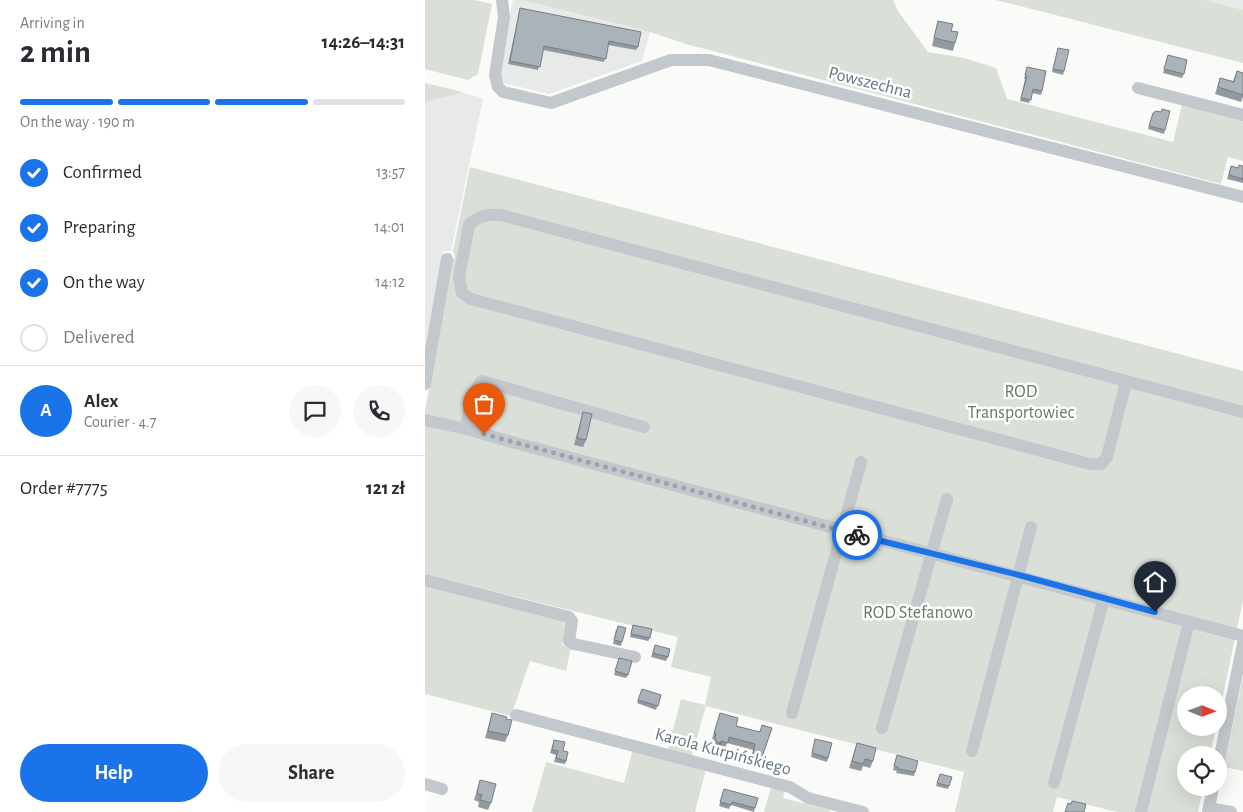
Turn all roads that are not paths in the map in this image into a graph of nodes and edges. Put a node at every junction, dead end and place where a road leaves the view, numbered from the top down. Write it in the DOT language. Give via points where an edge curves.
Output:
graph roads {
  1 [pos="502,0"];
  2 [pos="1139,88"];
  3 [pos="1243,115"];
  4 [pos="1243,197"];
  5 [pos="447,259"];
  6 [pos="1125,382"];
  7 [pos="425,384"];
  8 [pos="1243,412"];
  9 [pos="425,420"];
  10 [pos="644,427"];
  11 [pos="467,429"];
  12 [pos="861,462"];
  13 [pos="947,499"];
  14 [pos="1031,527"];
  15 [pos="842,531"];
  16 [pos="931,553"];
  17 [pos="1019,575"];
  18 [pos="425,580"];
  19 [pos="1104,598"];
  20 [pos="1189,622"];
  21 [pos="1243,636"];
  22 [pos="1243,643"];
  23 [pos="635,657"];
  24 [pos="1241,662"];
  25 [pos="792,713"];
  26 [pos="515,714"];
  27 [pos="882,728"];
  28 [pos="1222,746"];
  29 [pos="972,751"];
  30 [pos="1054,783"];
  31 [pos="425,784"];
  32 [pos="442,789"];
  33 [pos="1212,796"];
  34 [pos="1209,810"];
  35 [pos="863,812"];
  36 [pos="1141,812"];
  37 [pos="1231,812"];
  1 -- 4 [label="street, Powszechna" via="505,17 495,75 503,92 551,102 671,60 709,60"];
  2 -- 3 [label="street"];
  5 -- 7 [label="street"];
  6 -- 6 [label="street" via="501,215 475,218 469,225 459,284 462,293 471,299 1090,464 1101,464 1107,458"];
  6 -- 8 [label="street"];
  9 -- 11 [label="street"];
  10 -- 11 [label="street" via="482,381 467,415"];
  11 -- 15 [label="street"];
  12 -- 15 [label="street"];
  13 -- 16 [label="street"];
  14 -- 17 [label="street"];
  15 -- 16 [label="street"];
  15 -- 25 [label="street"];
  16 -- 17 [label="street"];
  16 -- 27 [label="street"];
  17 -- 19 [label="street"];
  17 -- 29 [label="street"];
  18 -- 23 [label="street" via="569,617 572,621 569,641"];
  19 -- 20 [label="street"];
  19 -- 30 [label="street"];
  20 -- 21 [label="street"];
  20 -- 36 [label="street"];
  22 -- 24 [label="street"];
  24 -- 28 [label="street"];
  26 -- 35 [label="street, Karola Kurpińskiego" via="790,787 808,798"];
  31 -- 32 [label="street"];
  33 -- 34 [label="street"];
  34 -- 37 [label="street"];
}
